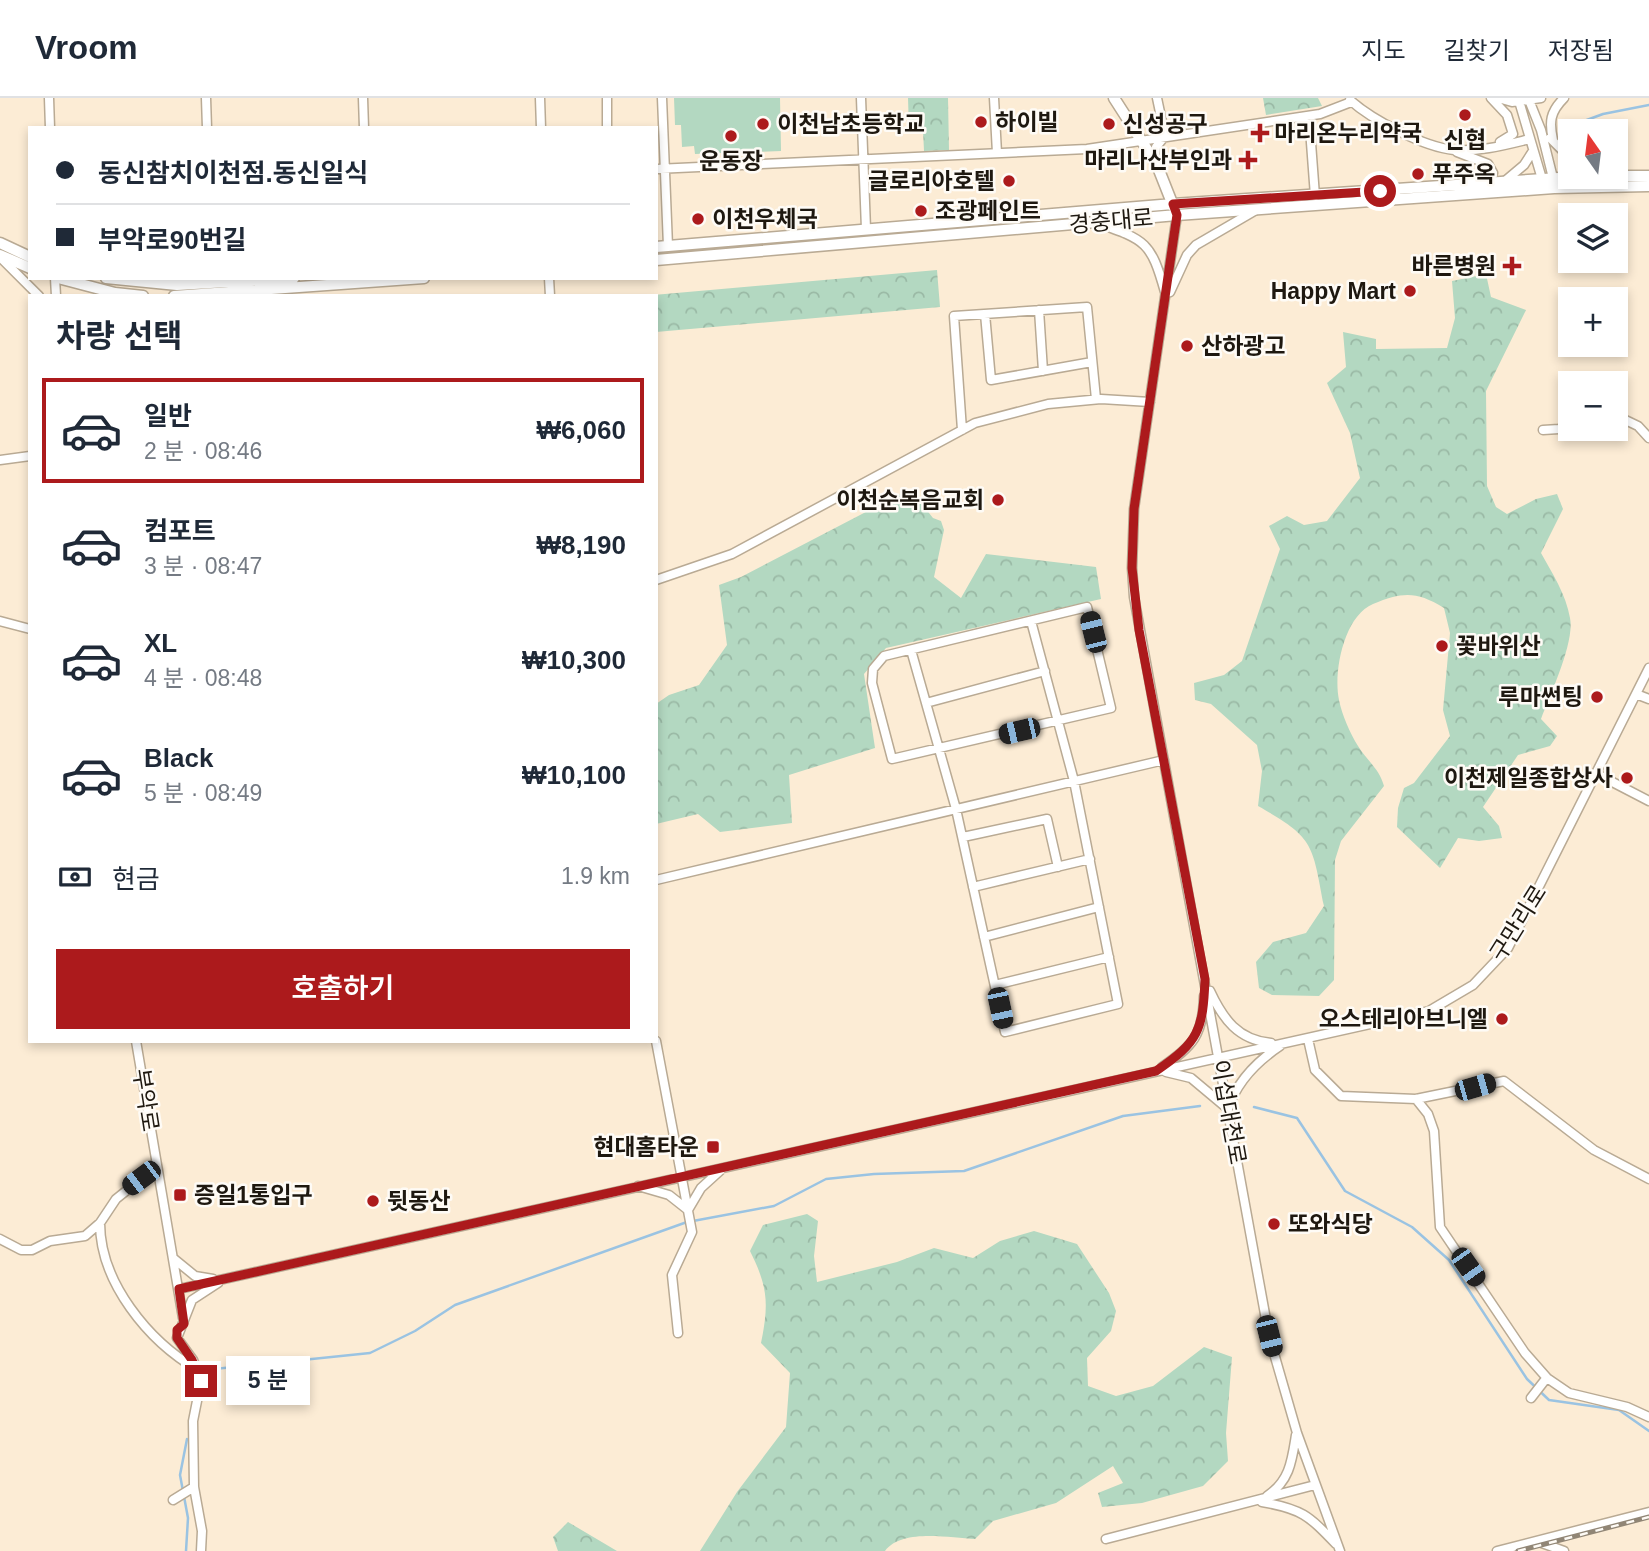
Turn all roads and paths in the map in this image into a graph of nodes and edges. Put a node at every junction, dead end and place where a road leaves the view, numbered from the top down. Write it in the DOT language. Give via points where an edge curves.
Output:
graph roads {
  1 [pos="49,98"];
  2 [pos="206,98"];
  3 [pos="363,98"];
  4 [pos="540,98"];
  5 [pos="607,98"];
  6 [pos="662,98"];
  7 [pos="861,98"];
  8 [pos="994,98"];
  9 [pos="1114,98"];
  10 [pos="1157,98"];
  11 [pos="1491,98"];
  12 [pos="1498,98"];
  13 [pos="1541,98"];
  14 [pos="1564,98"];
  15 [pos="1350,100"];
  16 [pos="1520,101"];
  17 [pos="1507,115"];
  18 [pos="1310,116"];
  19 [pos="50,126"];
  20 [pos="207,126"];
  21 [pos="364,126"];
  22 [pos="541,126"];
  23 [pos="607,126"];
  24 [pos="1542,132"];
  25 [pos="1165,136"];
  26 [pos="1530,139"];
  27 [pos="1140,140"];
  28 [pos="1553,140"];
  29 [pos="1558,145"];
  30 [pos="1489,148"];
  31 [pos="1451,150"];
  32 [pos="1533,151"];
  33 [pos="997,153"];
  34 [pos="864,160"];
  35 [pos="1154,162"];
  36 [pos="661,169"];
  37 [pos="1628,176"];
  38 [pos="1649,176"];
  39 [pos="1505,181"];
  40 [pos="1558,181"];
  41 [pos="1489,183"];
  42 [pos="1548,183"];
  43 [pos="1649,186"];
  44 [pos="1315,196"];
  45 [pos="1173,204"];
  46 [pos="658,210"];
  47 [pos="666,210"];
  48 [pos="1256,210"];
  49 [pos="1177,215"];
  50 [pos="1097,223"];
  51 [pos="866,229"];
  52 [pos="0,243"];
  53 [pos="668,246"];
  54 [pos="658,247"];
  55 [pos="0,256"];
  56 [pos="28,256"];
  57 [pos="658,260"];
  58 [pos="28,267"];
  59 [pos="64,280"];
  60 [pos="120,280"];
  61 [pos="239,280"];
  62 [pos="396,280"];
  63 [pos="212,281"];
  64 [pos="36,294"];
  65 [pos="124,294"];
  66 [pos="202,294"];
  67 [pos="1167,298"];
  68 [pos="1039,310"];
  69 [pos="985,314"];
  70 [pos="1092,362"];
  71 [pos="1043,370"];
  72 [pos="1096,400"];
  73 [pos="1150,402"];
  74 [pos="1628,421"];
  75 [pos="1558,429"];
  76 [pos="962,430"];
  77 [pos="1544,430"];
  78 [pos="1649,438"];
  79 [pos="28,456"];
  80 [pos="0,460"];
  81 [pos="658,579"];
  82 [pos="0,621"];
  83 [pos="1031,621"];
  84 [pos="28,628"];
  85 [pos="911,650"];
  86 [pos="1649,668"];
  87 [pos="1045,671"];
  88 [pos="1636,694"];
  89 [pos="1649,699"];
  90 [pos="926,703"];
  91 [pos="1058,722"];
  92 [pos="939,749"];
  93 [pos="1164,760"];
  94 [pos="1597,774"];
  95 [pos="1074,781"];
  96 [pos="1649,801"];
  97 [pos="957,809"];
  98 [pos="963,837"];
  99 [pos="1090,859"];
  100 [pos="1058,867"];
  101 [pos="658,880"];
  102 [pos="974,887"];
  103 [pos="1099,907"];
  104 [pos="984,937"];
  105 [pos="1109,957"];
  106 [pos="1205,979"];
  107 [pos="995,985"];
  108 [pos="1308,1039"];
  109 [pos="136,1043"];
  110 [pos="656,1043"];
  111 [pos="1283,1044"];
  112 [pos="1219,1056"];
  113 [pos="1156,1071"];
  114 [pos="1416,1099"];
  115 [pos="1228,1109"];
  116 [pos="727,1164"];
  117 [pos="156,1167"];
  118 [pos="681,1175"];
  119 [pos="1649,1179"];
  120 [pos="634,1185"];
  121 [pos="688,1210"];
  122 [pos="100,1223"];
  123 [pos="0,1239"];
  124 [pos="173,1258"];
  125 [pos="226,1278"];
  126 [pos="179,1289"];
  127 [pos="184,1324"];
  128 [pos="678,1333"];
  129 [pos="198,1370"];
  130 [pos="1545,1380"];
  131 [pos="1531,1398"];
  132 [pos="1649,1417"];
  133 [pos="1297,1433"];
  134 [pos="1315,1485"];
  135 [pos="194,1487"];
  136 [pos="173,1500"];
  137 [pos="1259,1502"];
  138 [pos="1649,1512"];
  139 [pos="1106,1539"];
  140 [pos="1539,1542"];
  141 [pos="1339,1549"];
  142 [pos="201,1551"];
  143 [pos="1497,1551"];
  144 [pos="1564,1551"];
  1 -- 19 [label="street"];
  2 -- 20 [label="street"];
  3 -- 21 [label="street"];
  4 -- 22 [label="street"];
  5 -- 23 [label="street"];
  6 -- 36 [label="street"];
  7 -- 34 [label="street"];
  8 -- 33 [label="street"];
  9 -- 27 [label="main road, 이섭대천로"];
  10 -- 25 [label="street"];
  11 -- 17 [label="street"];
  12 -- 16 [label="street"];
  13 -- 16 [label="street"];
  14 -- 28 [label="street" via="1553,110 1549,125"];
  15 -- 18 [label="street"];
  15 -- 31 [label="street" via="1382,122"];
  16 -- 17 [label="street" via="1507,105"];
  16 -- 24 [label="street"];
  16 -- 26 [label="street"];
  17 -- 30 [label="street" via="1513,134"];
  18 -- 25 [label="street"];
  18 -- 44 [label="street"];
  24 -- 28 [label="street"];
  24 -- 42 [label="street"];
  25 -- 27 [label="street"];
  25 -- 35 [label="street" via="1156,147"];
  26 -- 30 [label="street"];
  26 -- 32 [label="street"];
  27 -- 33 [label="street" via="1087,149"];
  27 -- 35 [label="main road, 이섭대천로"];
  28 -- 29 [label="street"];
  30 -- 31 [label="street"];
  31 -- 41 [label="street" via="1488,164 1493,173"];
  32 -- 39 [label="street"];
  32 -- 42 [label="street"];
  33 -- 34 [label="street"];
  34 -- 36 [label="street"];
  34 -- 51 [label="street"];
  35 -- 45 [label="main road, 이섭대천로"];
  36 -- 47 [label="street"];
  37 -- 38 [label="main road"];
  39 -- 41 [label="main road, 경충대로"];
  39 -- 42 [label="main road, 경충대로"];
  40 -- 42 [label="main road, 경충대로"];
  41 -- 44 [label="main road, 경충대로"];
  42 -- 43 [label="main road, 경충대로"];
  42 -- 48 [label="main road, 경충대로"];
  44 -- 45 [label="main road, 경충대로"];
  45 -- 49 [label="main road, 이섭대천로"];
  45 -- 51 [label="main road, 경충대로"];
  46 -- 47 [label="street"];
  47 -- 53 [label="street"];
  48 -- 49 [label="main road, 경충대로"];
  48 -- 67 [label="street" via="1196,245"];
  49 -- 50 [label="main road, 경충대로"];
  49 -- 67 [label="street, 이섭대천로"];
  50 -- 57 [label="main road, 경충대로"];
  50 -- 67 [label="street" via="1150,249"];
  51 -- 53 [label="main road, 경충대로"];
  52 -- 56 [label="main road"];
  53 -- 54 [label="main road, 경충대로"];
  55 -- 58 [label="main road"];
  55 -- 64 [label="street"];
  59 -- 65 [label="main road"];
  60 -- 63 [label="main road" via="147,284"];
  61 -- 63 [label="main road"];
  62 -- 66 [label="main road"];
  67 -- 73 [label="street, 이섭대천로"];
  68 -- 69 [label="street"];
  68 -- 70 [label="street" via="1087,307"];
  68 -- 71 [label="street"];
  69 -- 71 [label="street" via="991,380"];
  69 -- 76 [label="street" via="954,317"];
  70 -- 71 [label="street"];
  70 -- 72 [label="street"];
  72 -- 73 [label="street"];
  72 -- 76 [label="street" via="1048,404"];
  73 -- 93 [label="street, 이섭대천로" via="1134,509 1132,568"];
  74 -- 78 [label="street"];
  75 -- 77 [label="street"];
  76 -- 81 [label="street" via="732,554"];
  79 -- 80 [label="street"];
  82 -- 84 [label="street"];
  83 -- 85 [label="street"];
  83 -- 87 [label="street"];
  83 -- 91 [label="street" via="1087,607 1111,708"];
  85 -- 90 [label="street"];
  85 -- 92 [label="street" via="884,656 873,669 872,684 892,759"];
  86 -- 88 [label="street, 구만리로"];
  87 -- 90 [label="street"];
  87 -- 91 [label="street"];
  88 -- 89 [label="street"];
  88 -- 94 [label="street, 구만리로"];
  90 -- 92 [label="street"];
  91 -- 92 [label="street"];
  91 -- 95 [label="street"];
  92 -- 97 [label="street"];
  93 -- 95 [label="street"];
  93 -- 106 [label="street, 이섭대천로"];
  94 -- 96 [label="street"];
  94 -- 108 [label="street, 구만리로" via="1521,929 1501,958 1473,985 1429,1011"];
  95 -- 97 [label="street"];
  95 -- 99 [label="street"];
  97 -- 98 [label="street"];
  97 -- 101 [label="street"];
  98 -- 100 [label="street" via="1047,819"];
  98 -- 102 [label="street"];
  99 -- 100 [label="street"];
  99 -- 103 [label="street"];
  100 -- 102 [label="street"];
  102 -- 104 [label="street"];
  103 -- 104 [label="street"];
  103 -- 105 [label="street"];
  104 -- 107 [label="street"];
  105 -- 107 [label="street"];
  105 -- 107 [label="street" via="1118,1004 1005,1032"];
  106 -- 111 [label="street" via="1221,1015 1233,1028 1260,1042"];
  106 -- 112 [label="street, 이섭대천로"];
  106 -- 113 [label="street" via="1199,1033"];
  108 -- 111 [label="street, 구만리로"];
  108 -- 114 [label="street" via="1315,1070 1341,1096"];
  109 -- 117 [label="street, 부악로"];
  110 -- 118 [label="street"];
  111 -- 112 [label="street, 구만리로"];
  111 -- 115 [label="street" via="1250,1070"];
  112 -- 113 [label="street, 구만리로"];
  112 -- 115 [label="street, 이섭대천로"];
  113 -- 115 [label="street" via="1191,1078"];
  113 -- 116 [label="street, 구만리로"];
  114 -- 119 [label="street" via="1504,1082 1594,1150"];
  114 -- 132 [label="street" via="1434,1131 1440,1227 1525,1353 1547,1378 1569,1393"];
  115 -- 133 [label="street, 이섭대천로" via="1264,1314"];
  116 -- 118 [label="street, 구만리로"];
  116 -- 121 [label="street" via="701,1188"];
  117 -- 122 [label="street" via="116,1199"];
  117 -- 124 [label="street, 부악로"];
  118 -- 120 [label="street, 구만리로"];
  118 -- 121 [label="street"];
  120 -- 121 [label="street" via="656,1189"];
  120 -- 125 [label="street, 구만리로"];
  121 -- 128 [label="street" via="692,1231 672,1275"];
  122 -- 123 [label="street" via="85,1236 50,1241 32,1250"];
  122 -- 129 [label="street" via="104,1257 119,1291 164,1345"];
  124 -- 125 [label="street" via="195,1276"];
  124 -- 126 [label="street, 부악로"];
  125 -- 126 [label="street, 구만리로"];
  125 -- 127 [label="street" via="192,1300"];
  126 -- 127 [label="street, 부악로"];
  127 -- 129 [label="street, 부악로" via="177,1330 177,1338"];
  129 -- 135 [label="street" via="200,1392 192,1421"];
  130 -- 131 [label="street"];
  133 -- 134 [label="street, 이섭대천로"];
  133 -- 137 [label="street" via="1288,1474"];
  134 -- 137 [label="street"];
  134 -- 141 [label="street, 이섭대천로"];
  135 -- 136 [label="street"];
  135 -- 142 [label="street"];
  137 -- 139 [label="street"];
  137 -- 141 [label="street" via="1296,1509"];
  138 -- 143 [label="street"];
  140 -- 144 [label="street"];
}
